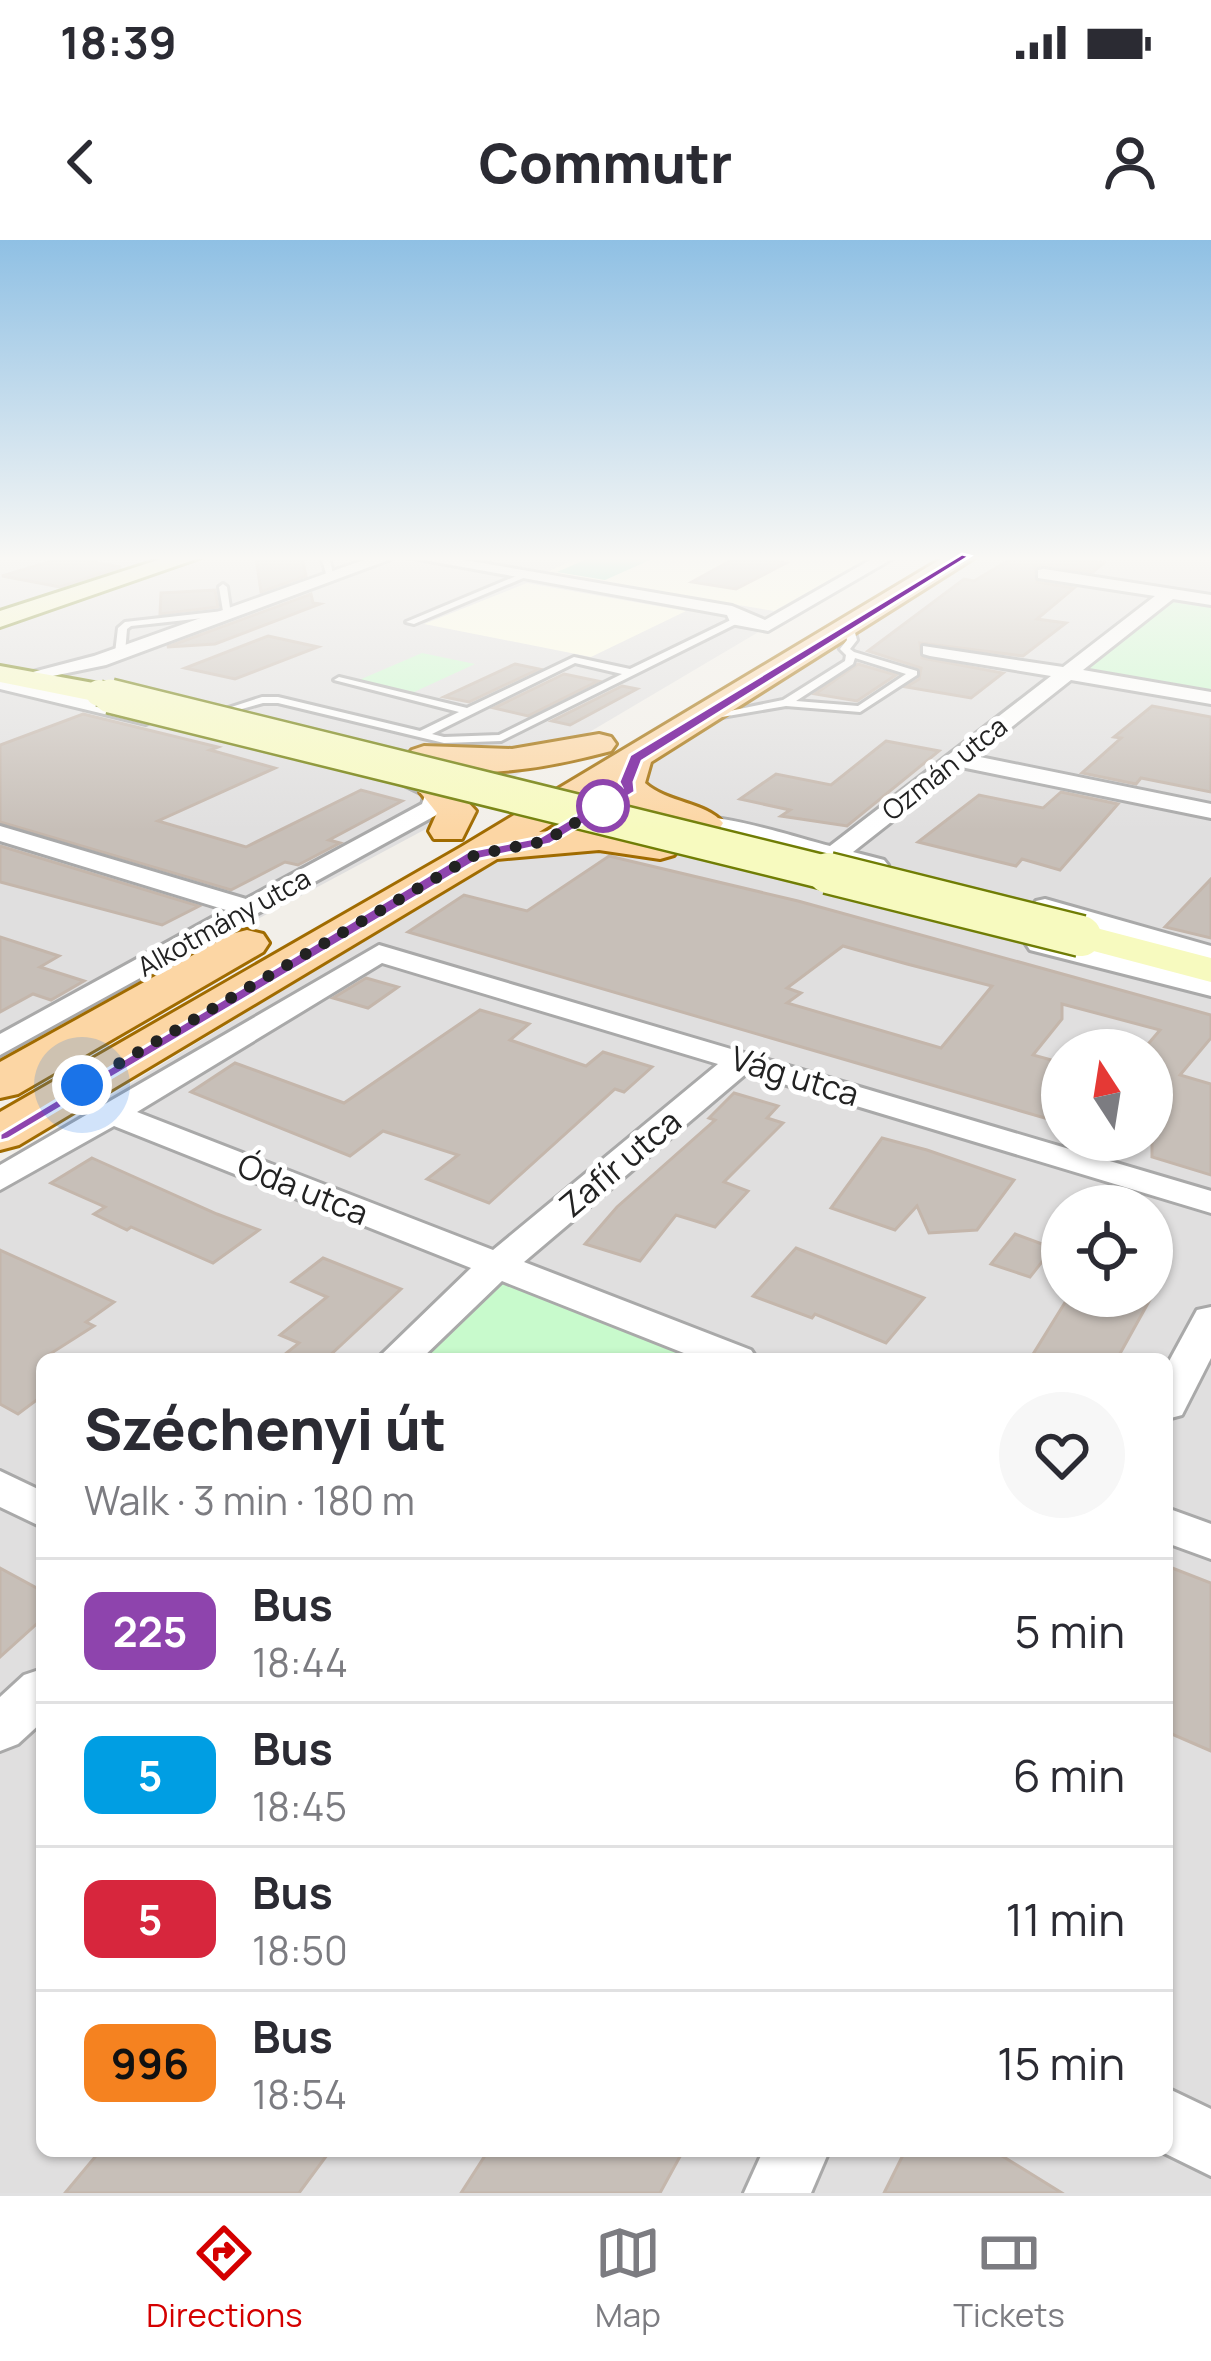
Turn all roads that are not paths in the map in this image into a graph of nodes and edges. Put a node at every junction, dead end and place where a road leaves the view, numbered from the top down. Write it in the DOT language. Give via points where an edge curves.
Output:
graph roads {
  1 [pos="136,647"];
  2 [pos="684,647"];
  3 [pos="790,647"];
  4 [pos="838,647"];
  5 [pos="850,647"];
  6 [pos="862,647"];
  7 [pos="1100,647"];
  8 [pos="930,650"];
  9 [pos="633,673"];
  10 [pos="1067,673"];
  11 [pos="0,677"];
  12 [pos="100,679"];
  13 [pos="339,680"];
  14 [pos="1211,698"];
  15 [pos="786,703"];
  16 [pos="470,712"];
  17 [pos="696,719"];
  18 [pos="957,759"];
  19 [pos="621,764"];
  20 [pos="386,776"];
  21 [pos="441,794"];
  22 [pos="1211,811"];
  23 [pos="704,823"];
  24 [pos="0,833"];
  25 [pos="545,841"];
  26 [pos="660,847"];
  27 [pos="834,854"];
  28 [pos="250,909"];
  29 [pos="1211,955"];
  30 [pos="1211,970"];
  31 [pos="1211,987"];
  32 [pos="0,1046"];
  33 [pos="743,1060"];
  34 [pos="0,1083"];
  35 [pos="110,1113"];
  36 [pos="0,1134"];
  37 [pos="0,1180"];
  38 [pos="1211,1202"];
  39 [pos="496,1266"];
  40 [pos="1211,1319"];
  41 [pos="403,1353"];
  42 [pos="721,1353"];
  43 [pos="1173,1394"];
  44 [pos="0,1487"];
  45 [pos="36,1508"];
  46 [pos="1173,1527"];
  47 [pos="1211,1542"];
  48 [pos="36,1696"];
  49 [pos="0,1729"];
  50 [pos="1173,2123"];
  51 [pos="1211,2144"];
  52 [pos="794,2157"];
  53 [pos="777,2193"];
  1 -- 12 [label="street" via="120,653"];
  2 -- 9 [label="lane"];
  3 -- 19 [label="main road"];
  4 -- 17 [label="main road"];
  5 -- 15 [label="lane" via="850,662"];
  6 -- 15 [label="lane" via="914,673 860,709"];
  7 -- 10 [label="street, Ozmán utca"];
  8 -- 10 [label="street"];
  9 -- 16 [label="lane" via="574,660"];
  9 -- 21 [label="lane" via="501,738 444,740"];
  10 -- 14 [label="street"];
  10 -- 18 [label="street, Ozmán utca"];
  11 -- 12 [label="street"];
  11 -- 12 [label="street"];
  11 -- 20 [label="street"];
  12 -- 21 [label="street" via="224,711"];
  12 -- 30 [label="street, bridge"];
  13 -- 16 [label="lane"];
  15 -- 17 [label="lane"];
  16 -- 21 [label="lane"];
  17 -- 19 [label="main road"];
  18 -- 22 [label="street"];
  18 -- 27 [label="street, Ozmán utca"];
  19 -- 21 [label="main road"];
  19 -- 21 [label="main road" via="495,764"];
  19 -- 23 [label="main road" via="652,806"];
  19 -- 25 [label="lane"];
  20 -- 21 [label="street"];
  20 -- 21 [label="street"];
  21 -- 25 [label="main road"];
  21 -- 28 [label="street, Alkotmány utca" via="432,808"];
  21 -- 34 [label="main road"];
  21 -- 36 [label="main road"];
  23 -- 26 [label="street" via="656,827 651,836"];
  23 -- 27 [label="street"];
  24 -- 28 [label="street"];
  25 -- 26 [label="main road"];
  26 -- 31 [label="street"];
  27 -- 29 [label="street"];
  28 -- 32 [label="street, Alkotmány utca"];
  33 -- 35 [label="street, Vág utca" via="379,952"];
  33 -- 38 [label="street, Vág utca"];
  33 -- 39 [label="street, Zafír utca"];
  35 -- 37 [label="street"];
  35 -- 39 [label="street, Óda utca"];
  39 -- 41 [label="street, Zafír utca"];
  39 -- 42 [label="street, Óda utca"];
  40 -- 43 [label="street"];
  44 -- 45 [label="street"];
  46 -- 47 [label="street"];
  48 -- 49 [label="street"];
  50 -- 51 [label="street"];
  52 -- 53 [label="street"];
}
